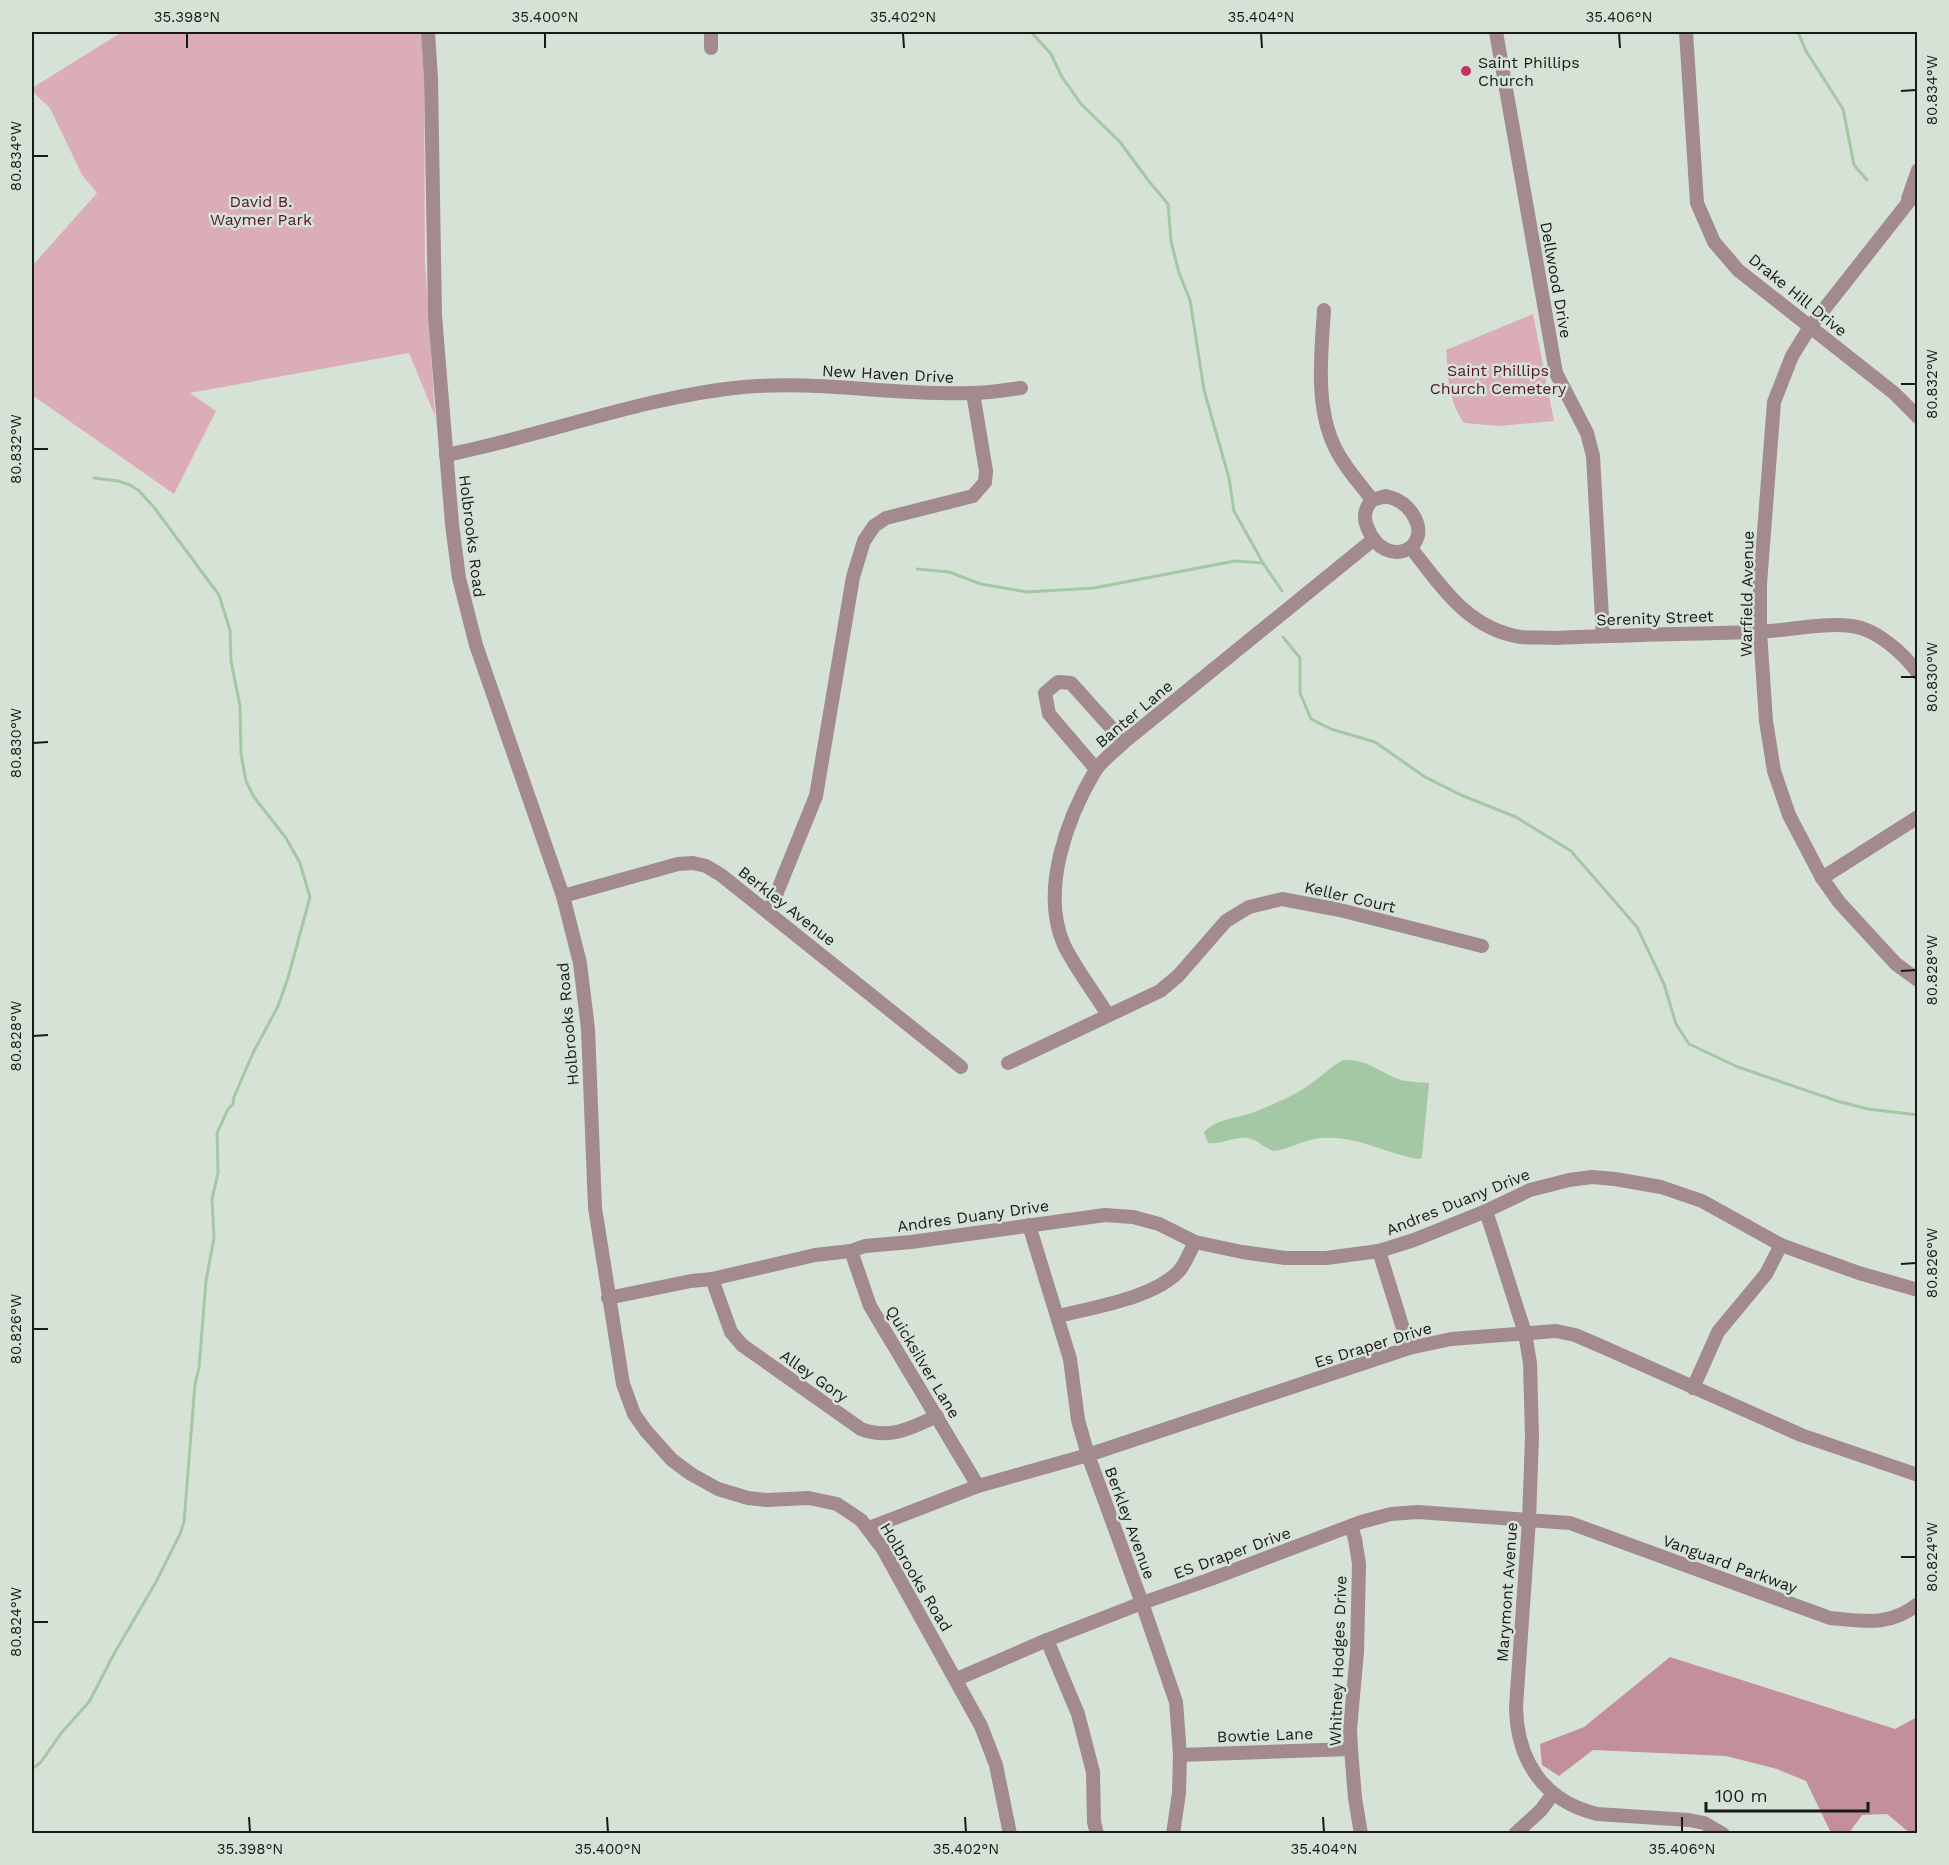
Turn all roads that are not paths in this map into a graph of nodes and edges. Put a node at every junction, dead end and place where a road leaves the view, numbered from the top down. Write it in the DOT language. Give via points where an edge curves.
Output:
graph roads {
  1 [pos="428,32"];
  2 [pos="711,32"];
  3 [pos="1496,32"];
  4 [pos="1686,32"];
  5 [pos="711,48"];
  6 [pos="1917,170"];
  7 [pos="1917,190"];
  8 [pos="1908,201"];
  9 [pos="1324,310"];
  10 [pos="1810,327"];
  11 [pos="1021,388"];
  12 [pos="973,393"];
  13 [pos="1917,417"];
  14 [pos="446,454"];
  15 [pos="1372,500"];
  16 [pos="1374,539"];
  17 [pos="1411,548"];
  18 [pos="1760,632"];
  19 [pos="1603,636"];
  20 [pos="1917,673"];
  21 [pos="1124,742"];
  22 [pos="1096,769"];
  23 [pos="1917,817"];
  24 [pos="1822,878"];
  25 [pos="563,896"];
  26 [pos="769,912"];
  27 [pos="1482,946"];
  28 [pos="1917,980"];
  29 [pos="1108,1015"];
  30 [pos="1008,1063"];
  31 [pos="961,1066"];
  32 [pos="1486,1211"];
  33 [pos="1029,1225"];
  34 [pos="1195,1242"];
  35 [pos="1781,1245"];
  36 [pos="851,1251"];
  37 [pos="1378,1251"];
  38 [pos="712,1279"];
  39 [pos="1917,1290"];
  40 [pos="608,1298"];
  41 [pos="1059,1316"];
  42 [pos="1525,1333"];
  43 [pos="1409,1348"];
  44 [pos="1693,1388"];
  45 [pos="937,1416"];
  46 [pos="1088,1455"];
  47 [pos="1917,1475"];
  48 [pos="978,1486"];
  49 [pos="1529,1520"];
  50 [pos="1351,1526"];
  51 [pos="869,1528"];
  52 [pos="1142,1603"];
  53 [pos="1917,1604"];
  54 [pos="1047,1640"];
  55 [pos="957,1679"];
  56 [pos="1351,1749"];
  57 [pos="1180,1755"];
  58 [pos="1554,1794"];
  59 [pos="1010,1833"];
  60 [pos="1097,1833"];
  61 [pos="1173,1833"];
  62 [pos="1361,1833"];
  63 [pos="1515,1833"];
  64 [pos="1723,1833"];
  1 -- 14 [label="street, Holbrooks Road" via="435,315"];
  2 -- 5 [label="street"];
  3 -- 19 [label="street, Dellwood Drive" via="1556,373 1587,433 1593,456"];
  4 -- 10 [label="street, Drake Hill Drive" via="1697,203 1714,242 1738,270"];
  6 -- 8 [label="street, Warfield Avenue"];
  7 -- 8 [label="street, Warfield Avenue"];
  8 -- 10 [label="street, Warfield Avenue"];
  9 -- 15 [label="street" via="1319,372 1330,433 1338,454"];
  10 -- 13 [label="street, Drake Hill Drive" via="1894,393"];
  10 -- 18 [label="street, Warfield Avenue" via="1792,356 1774,402"];
  11 -- 12 [label="street"];
  12 -- 14 [label="street, New Haven Drive" via="789,386 722,389"];
  12 -- 26 [label="street, New Haven Drive" via="986,471 980,489 968,498 886,518 874,526 864,541 853,577 816,796"];
  14 -- 25 [label="street, Holbrooks Road" via="465,606"];
  15 -- 16 [label="street" via="1365,516"];
  15 -- 17 [label="street" via="1386,496 1408,507 1418,526"];
  16 -- 17 [label="street" via="1391,553"];
  16 -- 21 [label="street, Banter Lane"];
  17 -- 19 [label="street, Serenity Street" via="1456,604 1492,629 1521,637"];
  18 -- 19 [label="street, Serenity Street"];
  18 -- 20 [label="street, Serenity Street" via="1854,626 1888,642"];
  18 -- 24 [label="street, Warfield Avenue" via="1774,771 1789,815"];
  21 -- 22 [label="street, Banter Lane"];
  21 -- 22 [label="street" via="1071,683 1058,682 1045,693 1049,714"];
  22 -- 29 [label="street, Banter Lane" via="1063,845 1055,880 1056,912 1064,945"];
  23 -- 24 [label="street"];
  24 -- 28 [label="street, Warfield Avenue" via="1896,964"];
  25 -- 26 [label="street, Berkley Avenue" via="654,869 693,863 715,871"];
  25 -- 40 [label="street, Holbrooks Road" via="586,1004 592,1180"];
  26 -- 31 [label="street, Berkley Avenue"];
  27 -- 29 [label="street, Keller Court" via="1282,899 1249,907 1226,921 1160,991"];
  29 -- 30 [label="street, Keller Court"];
  32 -- 35 [label="street, Andres Duany Drive" via="1530,1190 1592,1177 1615,1179 1661,1187 1702,1201"];
  32 -- 37 [label="street, Andres Duany Drive"];
  32 -- 42 [label="street, Marymont Avenue"];
  33 -- 34 [label="street, Andres Duany Drive" via="1105,1215 1133,1217 1159,1224"];
  33 -- 36 [label="street, Andres Duany Drive"];
  33 -- 41 [label="street, Berkley Avenue"];
  34 -- 37 [label="street, Andres Duany Drive" via="1285,1257 1326,1258"];
  34 -- 41 [label="street" via="1179,1270 1156,1288"];
  35 -- 39 [label="street, Andres Duany Drive"];
  35 -- 44 [label="street" via="1767,1274 1718,1332"];
  36 -- 38 [label="street, Andres Duany Drive" via="815,1255"];
  36 -- 45 [label="street, Quicksilver Lane" via="870,1306"];
  37 -- 43 [label="street"];
  38 -- 40 [label="street, Andres Duany Drive"];
  38 -- 45 [label="street, Alley Gory" via="731,1332 742,1344 861,1430 891,1434"];
  40 -- 51 [label="street, Holbrooks Road" via="619,1368 629,1402 646,1431 672,1460 705,1483 754,1499 826,1500 850,1511"];
  41 -- 46 [label="street, Berkley Avenue"];
  42 -- 43 [label="street, Es Draper Drive" via="1451,1339"];
  42 -- 44 [label="street, Es Draper Drive" via="1556,1331 1575,1335"];
  42 -- 49 [label="street, Marymont Avenue" via="1532,1437"];
  43 -- 46 [label="street, Es Draper Drive"];
  44 -- 47 [label="street, Es Draper Drive" via="1803,1436"];
  45 -- 48 [label="street, Quicksilver Lane"];
  46 -- 48 [label="street, Es Draper Drive"];
  46 -- 52 [label="street, Berkley Avenue"];
  48 -- 51 [label="street, Es Draper Drive"];
  49 -- 50 [label="street, ES Draper Drive" via="1418,1512"];
  49 -- 53 [label="street, Vanguard Parkway" via="1570,1523 1830,1618 1876,1622 1906,1614"];
  49 -- 58 [label="street, Marymont Avenue" via="1516,1724 1524,1754 1537,1777"];
  50 -- 52 [label="street, ES Draper Drive"];
  50 -- 56 [label="street, Whitney Hodges Drive" via="1359,1564"];
  51 -- 55 [label="street, Holbrooks Road"];
  52 -- 54 [label="street, ES Draper Drive"];
  52 -- 57 [label="street, Berkley Avenue" via="1176,1702"];
  54 -- 55 [label="street, ES Draper Drive"];
  54 -- 60 [label="street" via="1078,1714 1093,1772"];
  55 -- 59 [label="street, Holbrooks Road" via="996,1765"];
  56 -- 57 [label="street, Bowtie Lane"];
  56 -- 62 [label="street, Whitney Hodges Drive"];
  57 -- 61 [label="street, Berkley Avenue"];
  58 -- 63 [label="street"];
  58 -- 64 [label="street, Marymont Avenue" via="1597,1814 1689,1820"];
}
